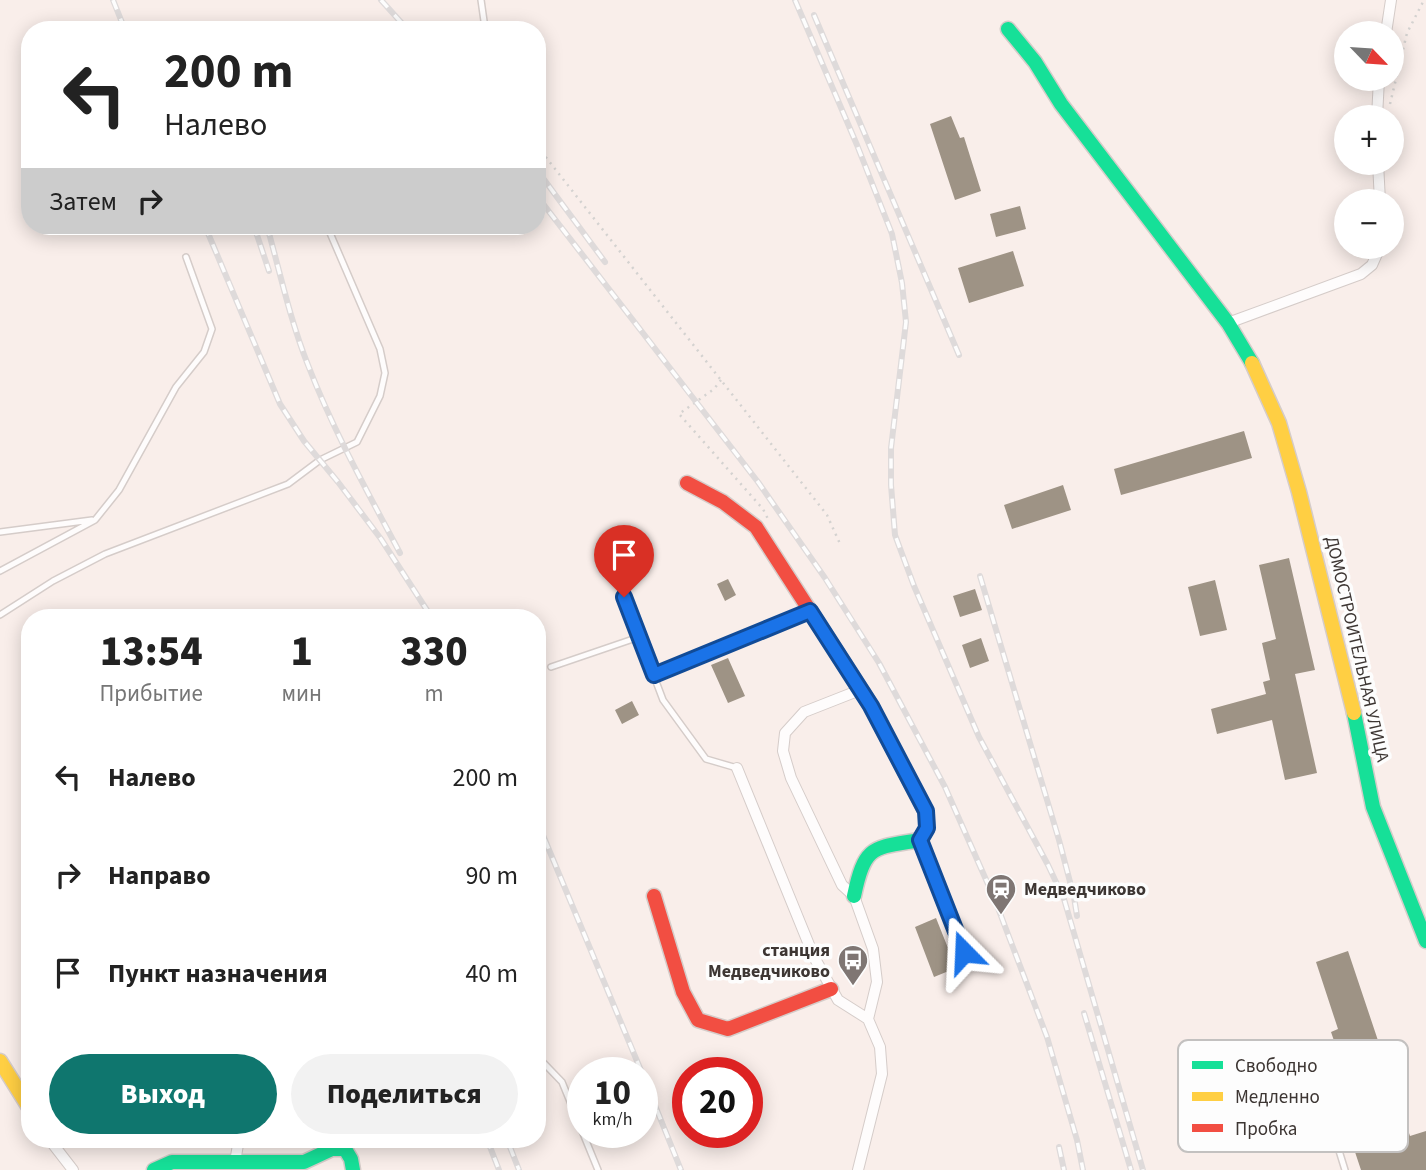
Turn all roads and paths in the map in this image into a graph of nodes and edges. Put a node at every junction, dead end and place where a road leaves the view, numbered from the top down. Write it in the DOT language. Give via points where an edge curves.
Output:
graph roads {
  1 [pos="481,0"];
  2 [pos="1391,0"];
  3 [pos="1424,0"];
  4 [pos="483,21"];
  5 [pos="1388,21"];
  6 [pos="1008,29"];
  7 [pos="1389,105"];
  8 [pos="546,157"];
  9 [pos="331,235"];
  10 [pos="186,257"];
  11 [pos="1375,259"];
  12 [pos="1228,323"];
  13 [pos="721,380"];
  14 [pos="687,483"];
  15 [pos="95,520"];
  16 [pos="769,522"];
  17 [pos="0,532"];
  18 [pos="841,546"];
  19 [pos="0,571"];
  20 [pos="624,597"];
  21 [pos="810,611"];
  22 [pos="0,615"];
  23 [pos="639,636"];
  24 [pos="551,667"];
  25 [pos="654,675"];
  26 [pos="860,690"];
  27 [pos="737,768"];
  28 [pos="920,840"];
  29 [pos="653,896"];
  30 [pos="854,896"];
  31 [pos="1426,941"];
  32 [pos="964,952"];
  33 [pos="831,989"];
  34 [pos="868,1019"];
  35 [pos="0,1061"];
  36 [pos="546,1065"];
  37 [pos="21,1095"];
  38 [pos="56,1148"];
  39 [pos="237,1148"];
  40 [pos="329,1148"];
  41 [pos="343,1148"];
  42 [pos="1339,1152"];
  43 [pos="235,1162"];
  44 [pos="73,1170"];
  45 [pos="153,1170"];
  46 [pos="353,1170"];
  47 [pos="598,1170"];
  48 [pos="858,1170"];
  49 [pos="1345,1170"];
  1 -- 4 [label="lane"];
  2 -- 5 [label="street"];
  3 -- 7 [label="path" via="1407,33"];
  6 -- 12 [label="street, ДОМОСТРОИТЕЛЬНАЯ УЛИЦА"];
  8 -- 13 [label="path"];
  9 -- 22 [label="lane" via="380,349 385,373 380,396 357,442 320,460 288,484 105,554"];
  10 -- 15 [label="lane" via="212,329 204,352 176,387 119,490"];
  11 -- 12 [label="street" via="1361,274"];
  12 -- 31 [label="street, ДОМОСТРОИТЕЛЬНАЯ УЛИЦА" via="1279,423 1351,699 1373,807"];
  13 -- 16 [label="path" via="679,414 763,509"];
  13 -- 18 [label="path" via="827,515"];
  14 -- 21 [label="street" via="738,509 756,527"];
  15 -- 17 [label="lane"];
  15 -- 19 [label="lane"];
  20 -- 23 [label="lane"];
  21 -- 25 [label="street"];
  21 -- 26 [label="street"];
  23 -- 24 [label="lane"];
  23 -- 25 [label="lane"];
  25 -- 27 [label="lane" via="663,700 706,759"];
  26 -- 28 [label="street" via="926,811 927,828"];
  26 -- 30 [label="street" via="804,712 785,733 783,751 791,778 842,885"];
  27 -- 33 [label="street"];
  28 -- 30 [label="street" via="881,847 869,856 860,870"];
  28 -- 32 [label="lane"];
  29 -- 33 [label="street" via="683,992 698,1020 728,1029"];
  30 -- 34 [label="street" via="873,949 877,982"];
  33 -- 34 [label="street" via="838,1000"];
  34 -- 48 [label="street" via="880,1047 882,1074"];
  35 -- 37 [label="street"];
  36 -- 47 [label="lane" via="562,1082"];
  38 -- 44 [label="street"];
  39 -- 43 [label="street"];
  40 -- 43 [label="street" via="304,1162"];
  41 -- 46 [label="street"];
  42 -- 49 [label="lane"];
  43 -- 45 [label="street" via="172,1162"];
}
